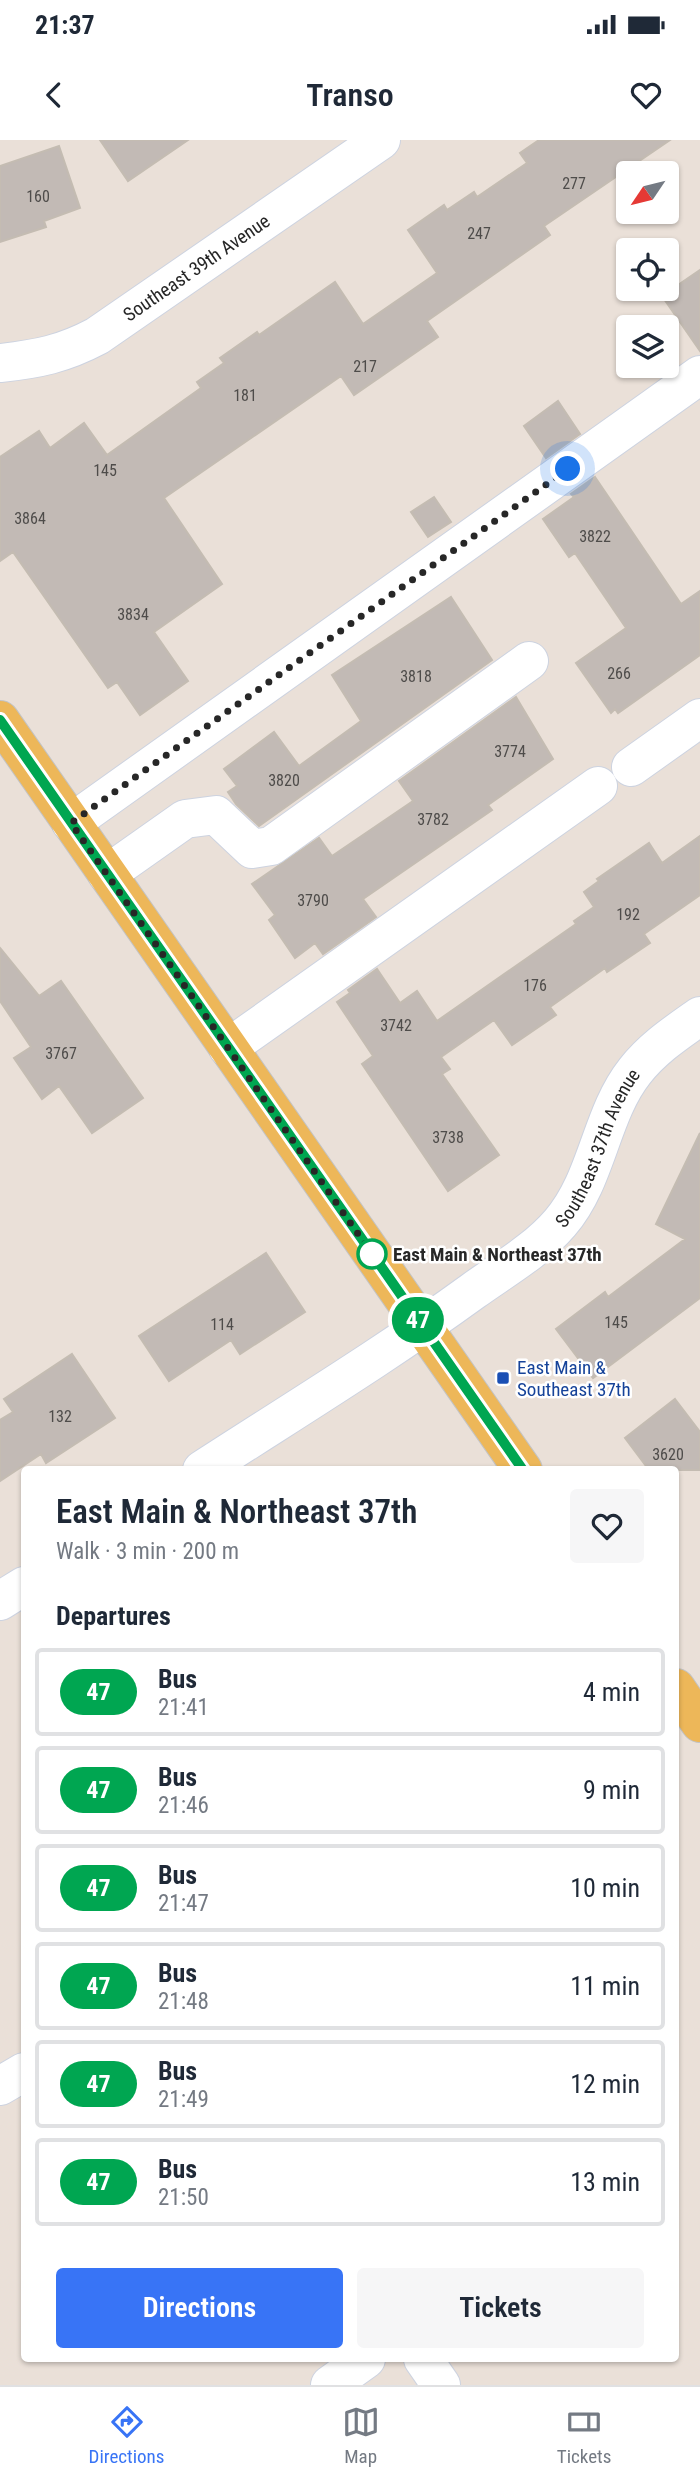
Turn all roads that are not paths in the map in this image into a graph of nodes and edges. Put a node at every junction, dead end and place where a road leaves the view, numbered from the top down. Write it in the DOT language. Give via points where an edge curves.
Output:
graph roads {
  1 [pos="381,140"];
  2 [pos="0,363"];
  3 [pos="700,375"];
  4 [pos="529,661"];
  5 [pos="700,718"];
  6 [pos="0,720"];
  7 [pos="631,766"];
  8 [pos="598,786"];
  9 [pos="71,823"];
  10 [pos="107,874"];
  11 [pos="700,1016"];
  12 [pos="228,1048"];
  13 [pos="423,1327"];
  14 [pos="208,1466"];
  15 [pos="520,1466"];
  16 [pos="21,1588"];
  17 [pos="0,1601"];
  18 [pos="679,1692"];
  19 [pos="700,1723"];
  20 [pos="21,2074"];
  21 [pos="0,2086"];
  22 [pos="362,2362"];
  23 [pos="424,2362"];
  24 [pos="330,2385"];
  25 [pos="440,2385"];
  1 -- 2 [label="street, Southeast 39th Avenue" via="97,336 69,351"];
  3 -- 9 [label="street"];
  4 -- 10 [label="street" via="271,846 252,849 216,815 185,819"];
  5 -- 7 [label="street"];
  6 -- 9 [label="main road"];
  8 -- 12 [label="street"];
  9 -- 10 [label="main road"];
  10 -- 12 [label="main road"];
  11 -- 13 [label="street, Southeast 37th Avenue" via="659,1044 634,1072 582,1188 561,1222 535,1247"];
  12 -- 13 [label="main road"];
  13 -- 14 [label="street, Southeast 37th Avenue"];
  13 -- 15 [label="main road"];
  16 -- 17 [label="street"];
  18 -- 19 [label="main road"];
  20 -- 21 [label="street"];
  22 -- 24 [label="street"];
  23 -- 25 [label="street"];
}
